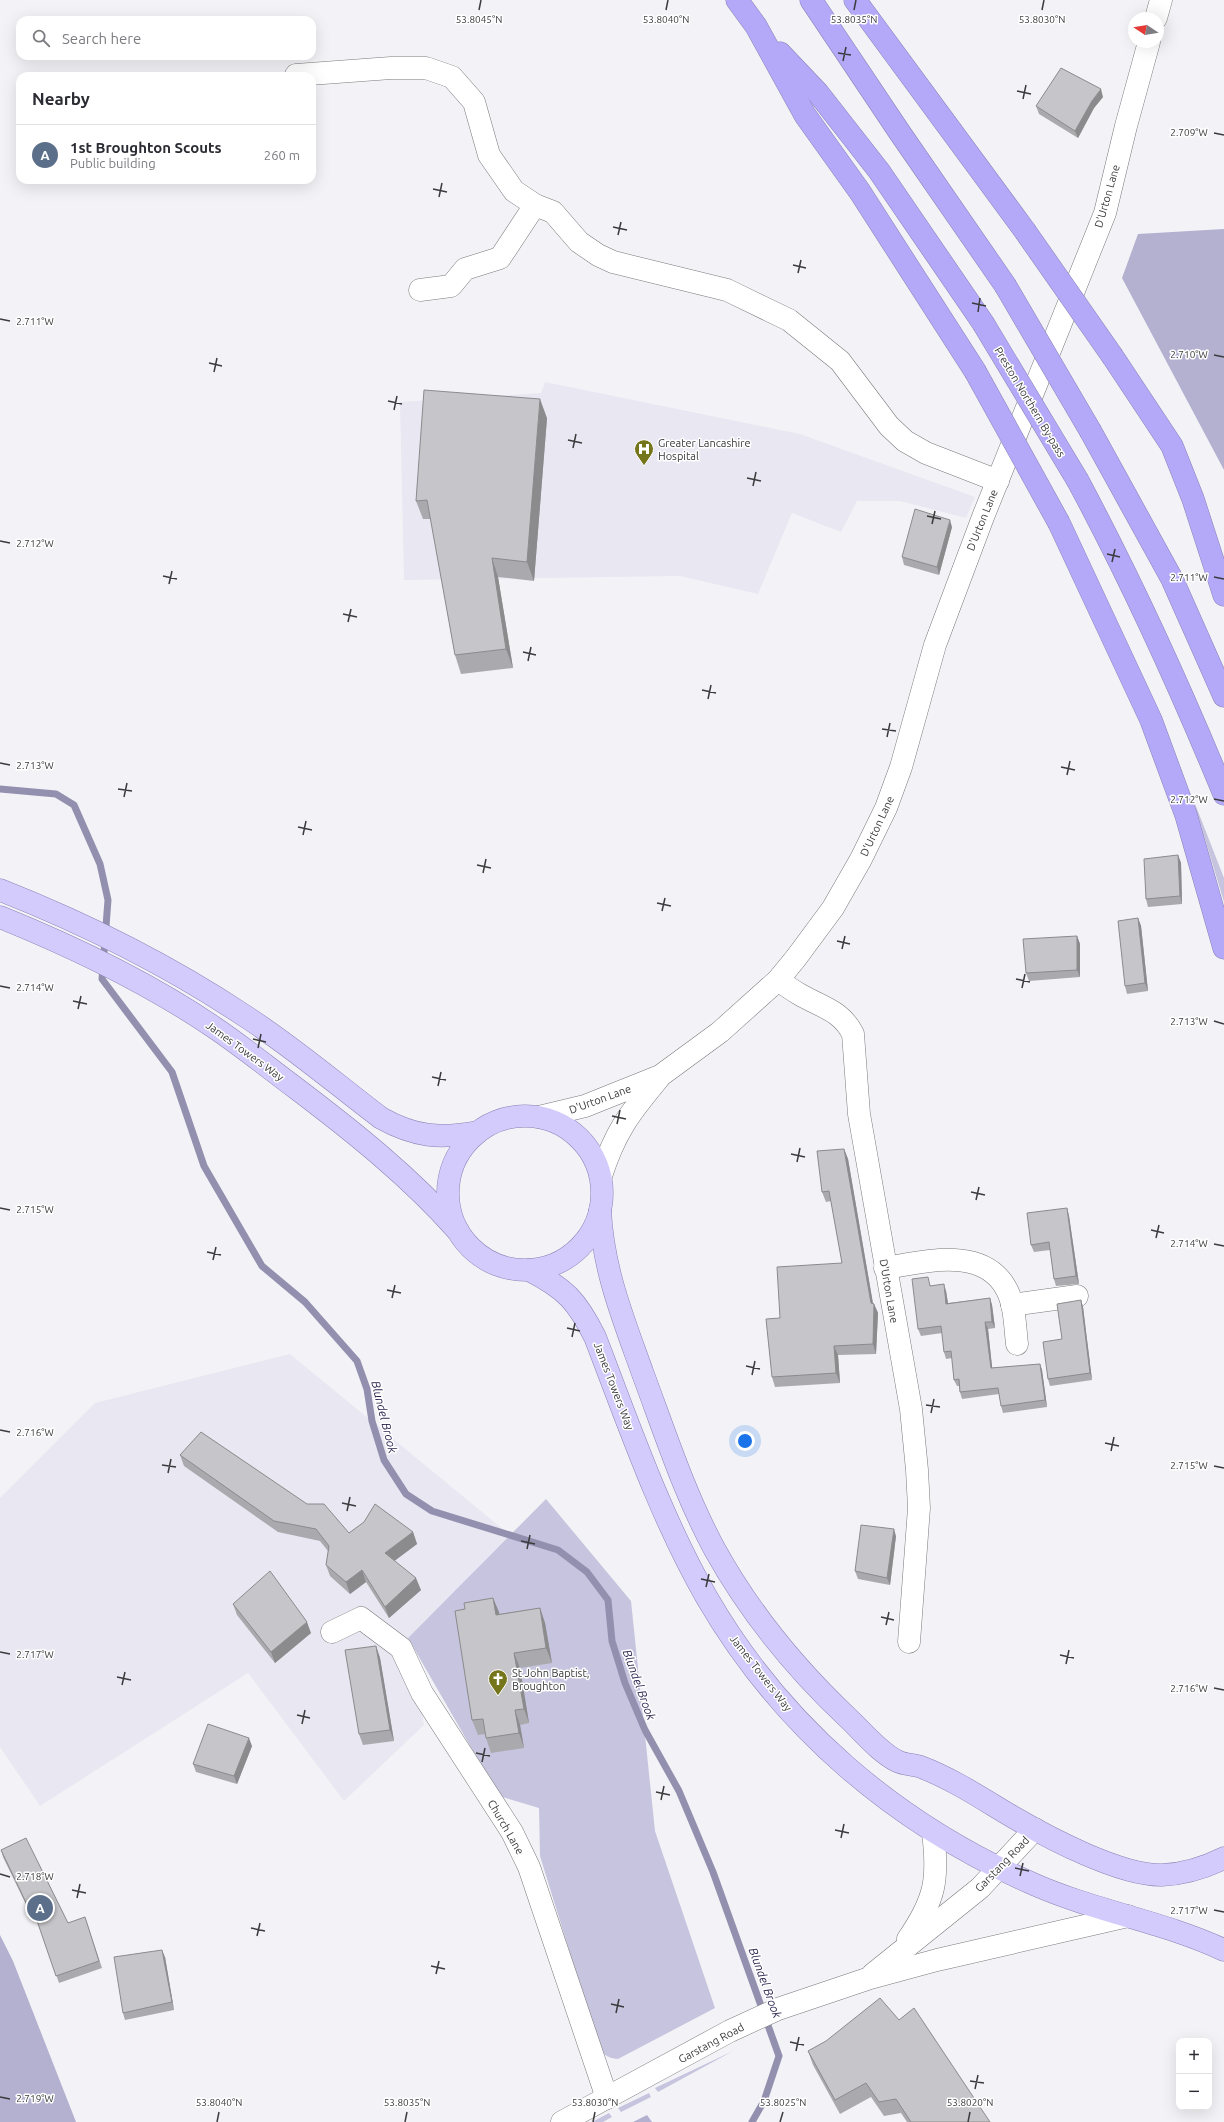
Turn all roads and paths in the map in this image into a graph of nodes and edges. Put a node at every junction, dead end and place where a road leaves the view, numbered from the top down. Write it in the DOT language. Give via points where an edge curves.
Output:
graph roads {
  1 [pos="737,0"];
  2 [pos="811,0"];
  3 [pos="855,0"];
  4 [pos="1161,0"];
  5 [pos="1158,12"];
  6 [pos="756,26"];
  7 [pos="1148,48"];
  8 [pos="316,74"];
  9 [pos="535,205"];
  10 [pos="420,290"];
  11 [pos="998,481"];
  12 [pos="1193,498"];
  13 [pos="1224,549"];
  14 [pos="1224,595"];
  15 [pos="1224,696"];
  16 [pos="1224,794"];
  17 [pos="0,890"];
  18 [pos="0,917"];
  19 [pos="1224,948"];
  20 [pos="778,980"];
  21 [pos="660,1076"];
  22 [pos="539,1117"];
  23 [pos="478,1132"];
  24 [pos="601,1176"];
  25 [pos="600,1210"];
  26 [pos="458,1231"];
  27 [pos="885,1268"];
  28 [pos="530,1270"];
  29 [pos="1077,1296"];
  30 [pos="1012,1305"];
  31 [pos="1017,1344"];
  32 [pos="332,1632"];
  33 [pos="909,1642"];
  34 [pos="1035,1829"];
  35 [pos="933,1833"];
  36 [pos="1224,1858"];
  37 [pos="998,1868"];
  38 [pos="1128,1916"];
  39 [pos="1224,1950"];
  40 [pos="888,1963"];
  41 [pos="867,1979"];
  42 [pos="607,2098"];
  43 [pos="562,2122"];
  1 -- 6 [label="highway"];
  2 -- 15 [label="highway, bridge" via="1005,285 1091,432 1172,579"];
  3 -- 12 [label="highway, bridge" via="1025,231 1113,358 1172,446"];
  4 -- 5 [label="street"];
  6 -- 16 [label="highway, Preston Northern By-pass, bridge" via="818,93 879,171 983,323 1078,481 1113,546"];
  6 -- 19 [label="highway, bridge" via="805,116 860,192 975,371 1059,523 1151,720 1186,815"];
  7 -- 11 [label="street, D'Urton Lane" via="1105,213"];
  8 -- 9 [label="street" via="426,68 452,77 474,102 489,155 514,191"];
  9 -- 10 [label="street" via="500,258 465,269 451,286"];
  9 -- 11 [label="street" via="553,212 579,242 598,256 727,290 789,320 840,361 889,426 905,441 926,453"];
  11 -- 20 [label="street, D'Urton Lane" via="935,646 901,767 886,808 833,908"];
  12 -- 13 [label="highway"];
  12 -- 14 [label="highway"];
  17 -- 23 [label="main road" via="67,917 153,960 246,1016 381,1118 398,1127 434,1136 451,1137"];
  18 -- 26 [label="main road, James Towers Way" via="92,958 171,1000 215,1028 348,1128 408,1179"];
  20 -- 21 [label="street, D'Urton Lane" via="720,1032"];
  20 -- 27 [label="street, D'Urton Lane" via="839,1016 853,1034 859,1114"];
  21 -- 22 [label="street, D'Urton Lane" via="585,1106"];
  21 -- 24 [label="street, D'Urton Lane" via="629,1113 618,1131"];
  22 -- 23 [label="main road" via="507,1118"];
  22 -- 24 [label="main road" via="560,1124 578,1137 592,1155"];
  23 -- 26 [label="main road" via="463,1148 448,1189 450,1211"];
  24 -- 25 [label="main road" via="603,1193"];
  25 -- 28 [label="main road" via="591,1233 575,1252 554,1265"];
  25 -- 34 [label="main road" via="604,1255 612,1285 664,1430 691,1501 714,1548 740,1591 797,1667 828,1699 898,1762 920,1766"];
  26 -- 28 [label="main road" via="468,1245 496,1265"];
  27 -- 30 [label="street" via="941,1260 968,1261 991,1271 1007,1290"];
  27 -- 33 [label="street, D'Urton Lane" via="911,1409 917,1470 919,1508"];
  28 -- 35 [label="main road, James Towers Way" via="563,1290 573,1299 585,1317 684,1554 707,1598 738,1646 770,1688 815,1739 849,1770"];
  29 -- 30 [label="street"];
  30 -- 31 [label="street"];
  32 -- 42 [label="street, Church Lane" via="361,1618 402,1648 422,1693 512,1832 529,1867"];
  34 -- 36 [label="main road, Garstang Road" via="1103,1860 1133,1870 1161,1875 1202,1869"];
  34 -- 37 [label="street, Garstang Road"];
  35 -- 37 [label="main road, James Towers Way"];
  35 -- 40 [label="street" via="936,1870 932,1896 918,1925"];
  37 -- 38 [label="main road, James Towers Way" via="1081,1903"];
  37 -- 40 [label="street, Garstang Road" via="968,1899"];
  38 -- 39 [label="main road, Garstang Road" via="1181,1932"];
  38 -- 41 [label="street, Garstang Road" via="937,1960"];
  40 -- 41 [label="street, Garstang Road"];
  41 -- 42 [label="street, Garstang Road" via="778,2009"];
  42 -- 43 [label="street, Garstang Road"];
}
